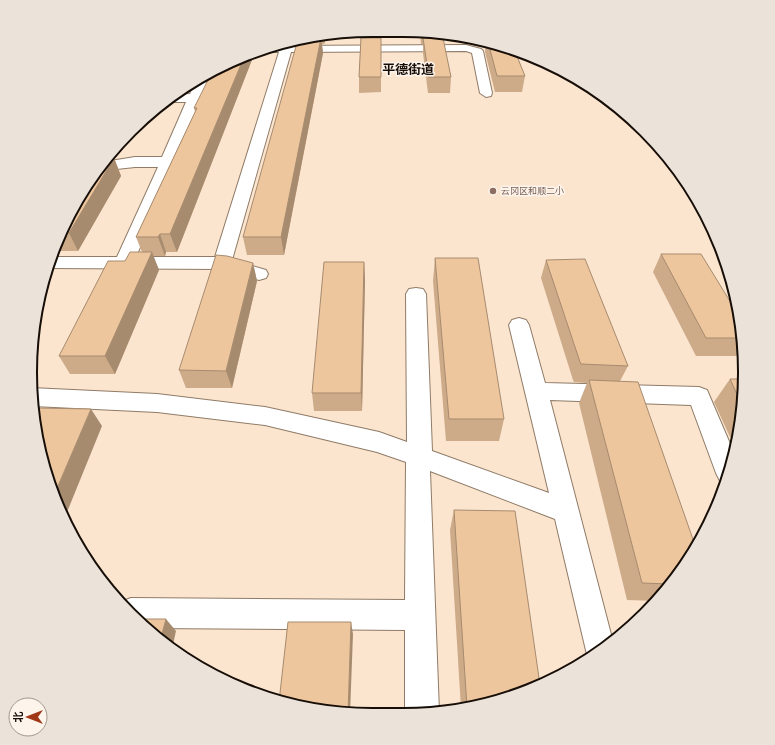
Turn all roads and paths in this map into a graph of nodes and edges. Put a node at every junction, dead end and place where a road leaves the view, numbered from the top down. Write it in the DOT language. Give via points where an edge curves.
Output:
graph roads {
  1 [pos="286,49"];
  2 [pos="200,85"];
  3 [pos="486,93"];
  4 [pos="194,98"];
  5 [pos="179,99"];
  6 [pos="168,162"];
  7 [pos="108,166"];
  8 [pos="56,263"];
  9 [pos="124,263"];
  10 [pos="222,263"];
  11 [pos="259,274"];
  12 [pos="416,294"];
  13 [pos="519,325"];
  14 [pos="536,391"];
  15 [pos="38,397"];
  16 [pos="420,457"];
  17 [pos="725,464"];
  18 [pos="567,511"];
  19 [pos="138,613"];
  20 [pos="420,615"];
  21 [pos="600,644"];
  22 [pos="422,707"];
  1 -- 3 [label="lane" via="466,48 477,51"];
  1 -- 10 [label="lane"];
  2 -- 4 [label="lane"];
  4 -- 5 [label="lane"];
  4 -- 6 [label="lane"];
  6 -- 7 [label="lane" via="135,162"];
  6 -- 9 [label="lane"];
  8 -- 9 [label="lane"];
  9 -- 10 [label="lane"];
  10 -- 11 [label="lane"];
  12 -- 16 [label="lane"];
  13 -- 14 [label="lane"];
  14 -- 17 [label="lane" via="699,396"];
  14 -- 18 [label="lane"];
  15 -- 16 [label="lane" via="157,403 265,416 379,442"];
  16 -- 18 [label="lane"];
  16 -- 20 [label="lane" via="417,466"];
  18 -- 21 [label="lane"];
  19 -- 20 [label="lane"];
  20 -- 22 [label="lane"];
}
